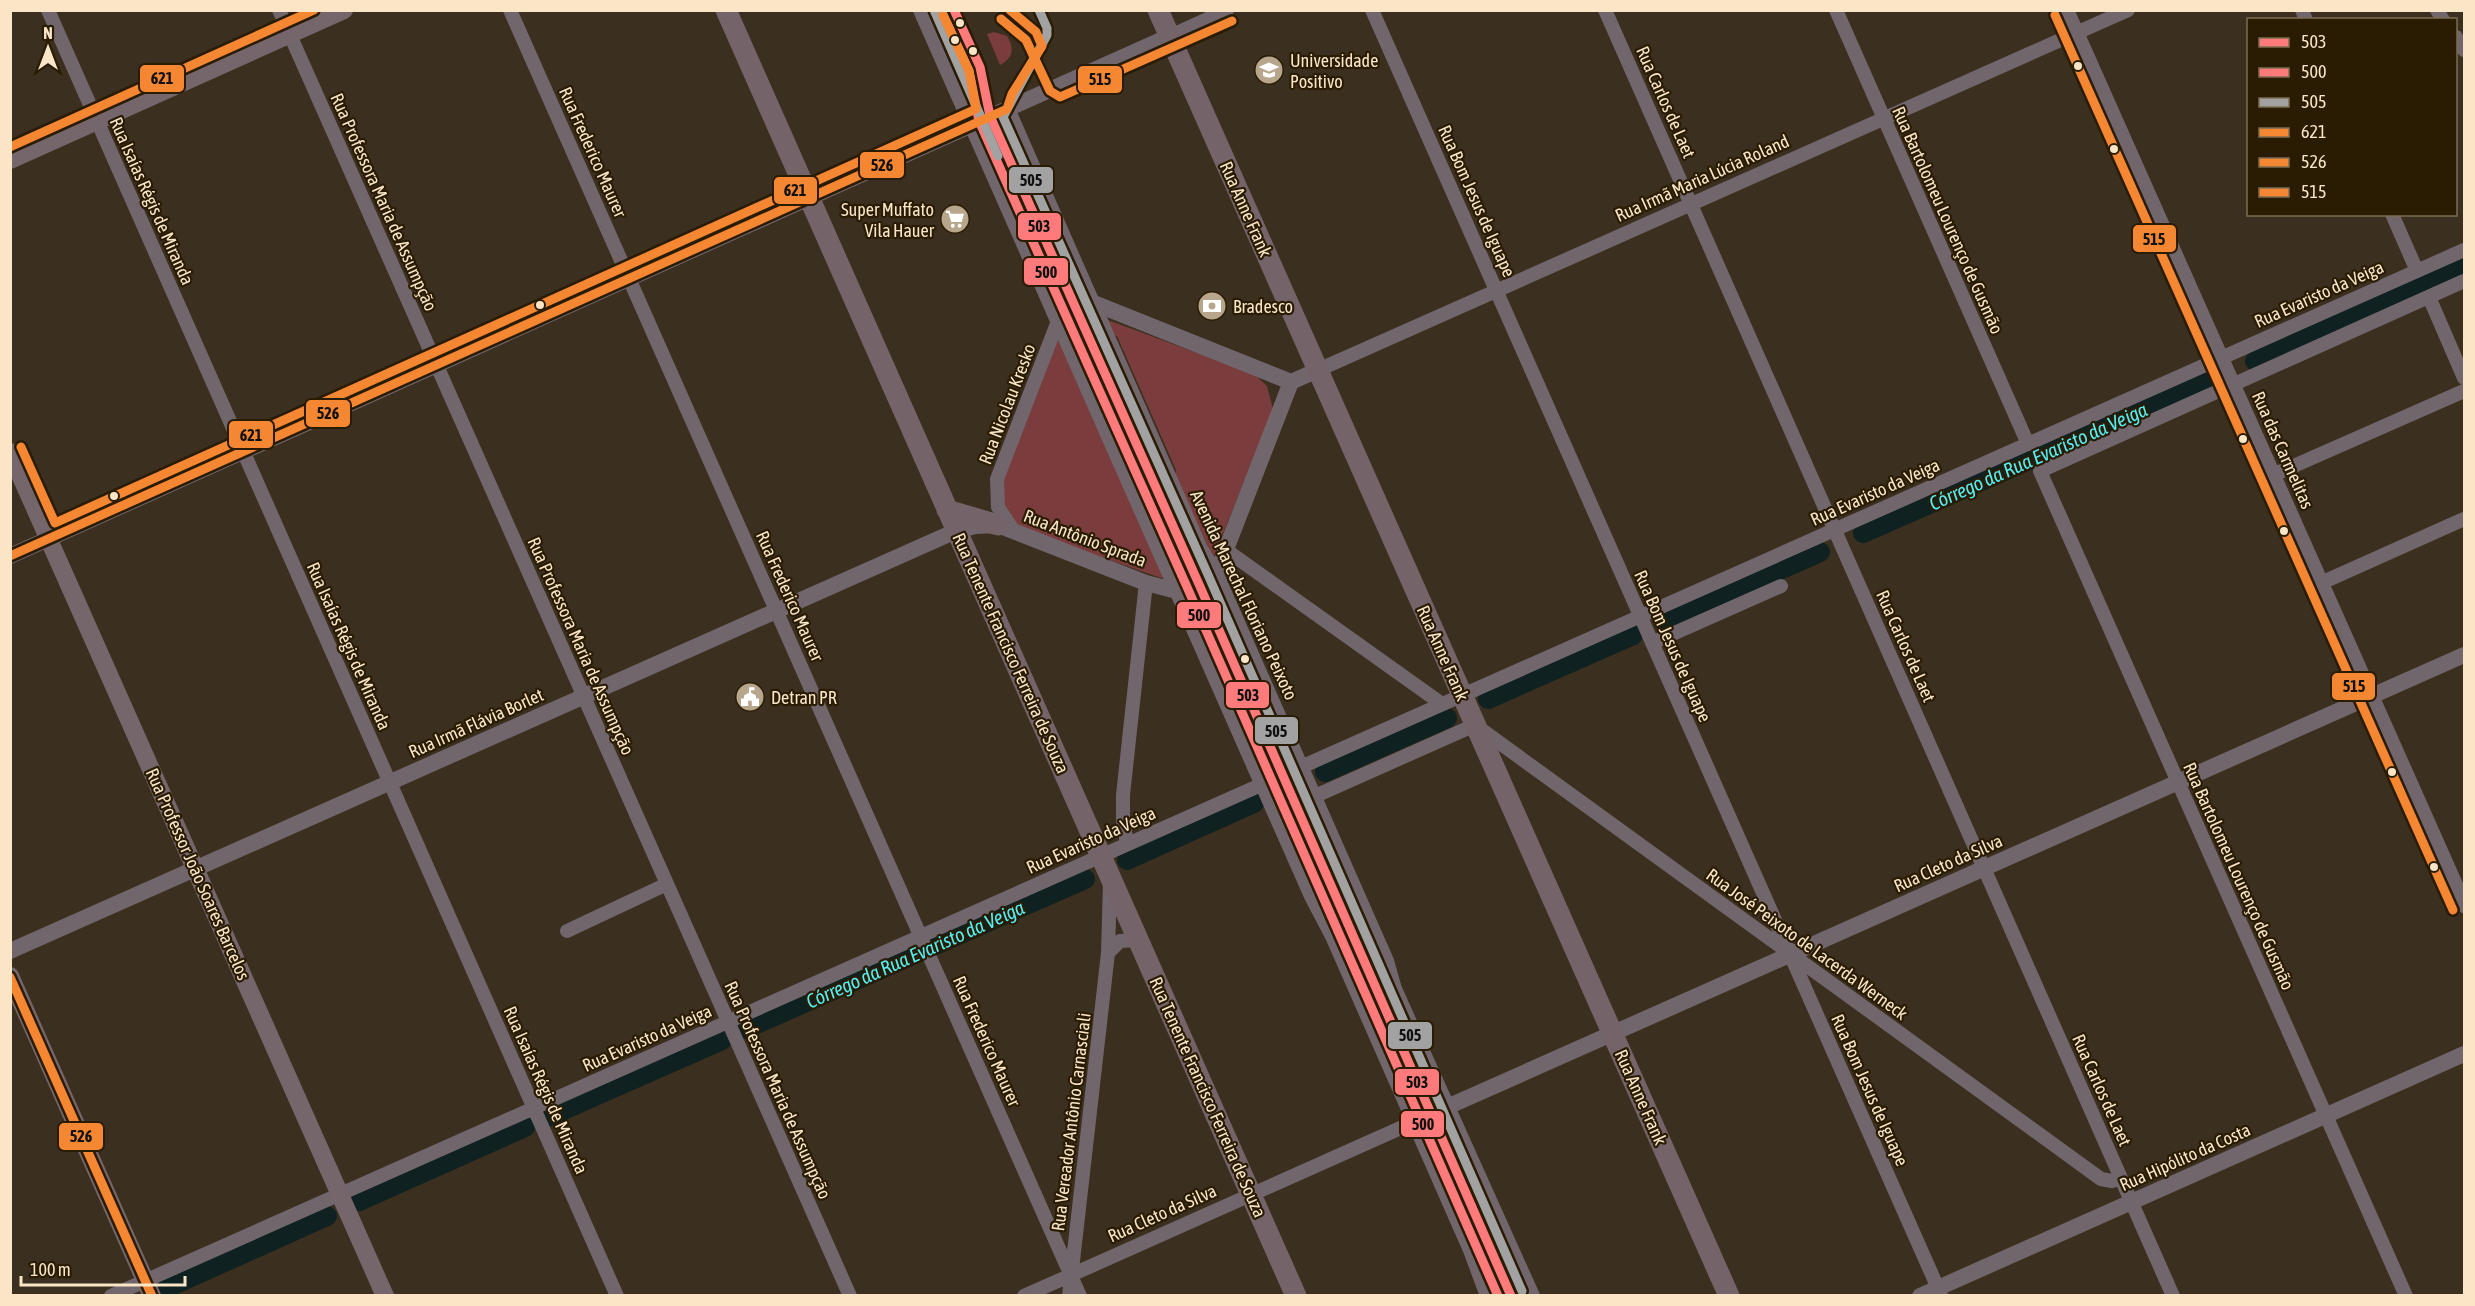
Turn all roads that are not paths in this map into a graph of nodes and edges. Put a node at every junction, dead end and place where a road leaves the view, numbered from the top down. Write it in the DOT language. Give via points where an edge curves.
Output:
graph roads {
  1 [pos="48,10"];
  2 [pos="279,10"];
  3 [pos="344,10"];
  4 [pos="510,10"];
  5 [pos="726,10"];
  6 [pos="921,10"];
  7 [pos="1158,10"];
  8 [pos="1227,10"];
  9 [pos="1372,10"];
  10 [pos="1605,10"];
  11 [pos="1836,10"];
  12 [pos="2066,10"];
  13 [pos="2128,10"];
  14 [pos="2076,34"];
  15 [pos="290,35"];
  16 [pos="1170,36"];
  17 [pos="1007,109"];
  18 [pos="1884,119"];
  19 [pos="97,121"];
  20 [pos="971,125"];
  21 [pos="10,160"];
  22 [pos="809,198"];
  23 [pos="1691,205"];
  24 [pos="2393,216"];
  25 [pos="2464,250"];
  26 [pos="2417,271"];
  27 [pos="629,279"];
  28 [pos="2464,282"];
  29 [pos="1497,291"];
  30 [pos="2429,297"];
  31 [pos="1091,302"];
  32 [pos="1058,321"];
  33 [pos="2221,358"];
  34 [pos="437,365"];
  35 [pos="1318,370"];
  36 [pos="2464,378"];
  37 [pos="1292,382"];
  38 [pos="2233,385"];
  39 [pos="2464,391"];
  40 [pos="2028,444"];
  41 [pos="243,451"];
  42 [pos="10,453"];
  43 [pos="2273,475"];
  44 [pos="947,510"];
  45 [pos="2464,519"];
  46 [pos="1006,528"];
  47 [pos="1835,530"];
  48 [pos="956,531"];
  49 [pos="49,538"];
  50 [pos="1226,550"];
  51 [pos="10,556"];
  52 [pos="1216,575"];
  53 [pos="1146,583"];
  54 [pos="2321,583"];
  55 [pos="1781,586"];
  56 [pos="1177,591"];
  57 [pos="776,611"];
  58 [pos="1640,616"];
  59 [pos="1652,643"];
  60 [pos="2464,655"];
  61 [pos="1462,695"];
  62 [pos="584,696"];
  63 [pos="2372,696"];
  64 [pos="1442,704"];
  65 [pos="1475,725"];
  66 [pos="1300,767"];
  67 [pos="2178,782"];
  68 [pos="390,783"];
  69 [pos="1263,784"];
  70 [pos="1314,797"];
  71 [pos="1127,844"];
  72 [pos="1101,856"];
  73 [pos="1984,868"];
  74 [pos="195,869"];
  75 [pos="1111,878"];
  76 [pos="667,884"];
  77 [pos="2464,905"];
  78 [pos="567,931"];
  79 [pos="922,939"];
  80 [pos="1138,940"];
  81 [pos="10,951"];
  82 [pos="1108,954"];
  83 [pos="1791,954"];
  84 [pos="10,976"];
  85 [pos="728,1021"];
  86 [pos="1612,1034"];
  87 [pos="2464,1054"];
  88 [pos="534,1107"];
  89 [pos="1447,1107"];
  90 [pos="2326,1115"];
  91 [pos="1414,1122"];
  92 [pos="2121,1178"];
  93 [pos="340,1194"];
  94 [pos="1251,1194"];
  95 [pos="2132,1202"];
  96 [pos="1071,1275"];
  97 [pos="149,1288"];
  98 [pos="1939,1292"];
  99 [pos="111,1296"];
  100 [pos="385,1296"];
  101 [pos="617,1296"];
  102 [pos="850,1296"];
  103 [pos="1024,1296"];
  104 [pos="1069,1296"];
  105 [pos="1080,1296"];
  106 [pos="1296,1296"];
  107 [pos="1488,1296"];
  108 [pos="1532,1296"];
  109 [pos="1729,1296"];
  110 [pos="1920,1296"];
  111 [pos="2173,1296"];
  112 [pos="2406,1296"];
  1 -- 19 [label="street, Rua Isaías Régis de Miranda"];
  2 -- 15 [label="street, Rua Professora Maria de Assumpção"];
  3 -- 15 [label="main road"];
  4 -- 27 [label="street, Rua Frederico Maurer"];
  5 -- 22 [label="main road, Rua Tenente Francisco Ferreira de Souza"];
  6 -- 20 [label="street"];
  7 -- 16 [label="main road, Rua Anne Frank"];
  8 -- 16 [label="street"];
  9 -- 29 [label="street, Rua Bom Jesus de Iguape"];
  10 -- 23 [label="street, Rua Carlos de Laet"];
  11 -- 18 [label="street, Rua Bartolomeu Lourenço de Gusmão"];
  12 -- 14 [label="street, Rua das Carmelitas"];
  13 -- 14 [label="street, Rua Irmã Maria Lúcia Roland"];
  14 -- 18 [label="street, Rua Irmã Maria Lúcia Roland"];
  14 -- 33 [label="street, Rua das Carmelitas"];
  15 -- 19 [label="main road"];
  15 -- 34 [label="street, Rua Professora Maria de Assumpção"];
  16 -- 17 [label="street"];
  16 -- 35 [label="main road, Rua Anne Frank"];
  17 -- 20 [label="street"];
  17 -- 31 [label="street, Avenida Marechal Floriano Peixoto"];
  18 -- 23 [label="street, Rua Irmã Maria Lúcia Roland"];
  18 -- 40 [label="street, Rua Bartolomeu Lourenço de Gusmão"];
  19 -- 21 [label="main road"];
  19 -- 41 [label="street, Rua Isaías Régis de Miranda"];
  20 -- 22 [label="street"];
  20 -- 32 [label="street"];
  22 -- 27 [label="street"];
  22 -- 44 [label="main road, Rua Tenente Francisco Ferreira de Souza"];
  23 -- 29 [label="street, Rua Irmã Maria Lúcia Roland"];
  23 -- 47 [label="street, Rua Carlos de Laet"];
  24 -- 26 [label="street"];
  25 -- 26 [label="street, Rua Evaristo da Veiga"];
  26 -- 33 [label="street, Rua Evaristo da Veiga"];
  27 -- 34 [label="street"];
  27 -- 57 [label="street, Rua Frederico Maurer"];
  28 -- 30 [label="street"];
  29 -- 35 [label="street, Rua Irmã Maria Lúcia Roland"];
  29 -- 58 [label="street, Rua Bom Jesus de Iguape"];
  30 -- 36 [label="street"];
  30 -- 38 [label="street"];
  31 -- 37 [label="street"];
  31 -- 52 [label="street, Avenida Marechal Floriano Peixoto" via="1200,549"];
  32 -- 46 [label="street, Rua Nicolau Kresko" via="998,479 998,507"];
  32 -- 56 [label="street"];
  33 -- 38 [label="street, Rua das Carmelitas"];
  33 -- 40 [label="street, Rua Evaristo da Veiga"];
  34 -- 41 [label="street"];
  34 -- 62 [label="street, Rua Professora Maria de Assumpção"];
  35 -- 37 [label="street, Rua Irmã Maria Lúcia Roland"];
  35 -- 61 [label="main road, Rua Anne Frank"];
  37 -- 50 [label="street"];
  38 -- 43 [label="street, Rua das Carmelitas"];
  38 -- 67 [label="street, Rua Bartolomeu Lourenço de Gusmão" via="2040,471"];
  39 -- 43 [label="street"];
  40 -- 47 [label="street, Rua Evaristo da Veiga"];
  41 -- 49 [label="street"];
  41 -- 68 [label="street, Rua Isaías Régis de Miranda"];
  42 -- 49 [label="main road, Rua Professor João Soares Barcelos"];
  43 -- 54 [label="street, Rua das Carmelitas"];
  44 -- 46 [label="main road"];
  44 -- 48 [label="main road, Rua Tenente Francisco Ferreira de Souza"];
  45 -- 54 [label="street"];
  46 -- 48 [label="street, Rua Antônio Sprada" via="975,526"];
  46 -- 53 [label="street, Rua Antônio Sprada"];
  47 -- 58 [label="street, Rua Evaristo da Veiga"];
  47 -- 73 [label="street, Rua Carlos de Laet"];
  48 -- 57 [label="street, Rua Irmã Flávia Borlet"];
  48 -- 72 [label="main road, Rua Tenente Francisco Ferreira de Souza"];
  49 -- 51 [label="street"];
  49 -- 74 [label="main road, Rua Professor João Soares Barcelos"];
  50 -- 52 [label="street"];
  50 -- 64 [label="street"];
  52 -- 56 [label="street"];
  52 -- 66 [label="street, Avenida Marechal Floriano Peixoto"];
  53 -- 56 [label="street, Rua Antônio Sprada"];
  53 -- 71 [label="street" via="1123,795"];
  54 -- 63 [label="street, Rua das Carmelitas"];
  55 -- 59 [label="street"];
  56 -- 69 [label="street"];
  57 -- 62 [label="street, Rua Irmã Flávia Borlet"];
  57 -- 79 [label="street, Rua Frederico Maurer"];
  58 -- 59 [label="street, Rua Bom Jesus de Iguape"];
  58 -- 61 [label="street, Rua Evaristo da Veiga"];
  59 -- 83 [label="street, Rua Bom Jesus de Iguape"];
  60 -- 63 [label="street, Rua Cleto da Silva"];
  61 -- 64 [label="street, Rua Evaristo da Veiga"];
  61 -- 65 [label="main road, Rua Anne Frank"];
  62 -- 68 [label="street, Rua Irmã Flávia Borlet"];
  62 -- 76 [label="street, Rua Professora Maria de Assumpção"];
  63 -- 67 [label="street, Rua Cleto da Silva"];
  63 -- 77 [label="street, Rua das Carmelitas"];
  64 -- 66 [label="street, Rua Evaristo da Veiga"];
  65 -- 70 [label="street"];
  65 -- 83 [label="street, Rua José Peixoto de Lacerda Werneck"];
  65 -- 86 [label="main road, Rua Anne Frank"];
  66 -- 70 [label="street, Avenida Marechal Floriano Peixoto"];
  67 -- 73 [label="street, Rua Cleto da Silva"];
  67 -- 90 [label="street, Rua Bartolomeu Lourenço de Gusmão"];
  68 -- 74 [label="street, Rua Irmã Flávia Borlet"];
  68 -- 88 [label="street, Rua Isaías Régis de Miranda"];
  69 -- 71 [label="street, Rua Evaristo da Veiga"];
  69 -- 91 [label="street"];
  70 -- 89 [label="street, Avenida Marechal Floriano Peixoto"];
  71 -- 72 [label="street, Rua Evaristo da Veiga"];
  72 -- 75 [label="main road, Rua Tenente Francisco Ferreira de Souza"];
  72 -- 79 [label="street, Rua Evaristo da Veiga"];
  73 -- 83 [label="street, Rua Cleto da Silva"];
  73 -- 92 [label="street, Rua Carlos de Laet"];
  74 -- 81 [label="street, Rua Irmã Flávia Borlet"];
  74 -- 93 [label="main road, Rua Professor João Soares Barcelos"];
  75 -- 80 [label="main road, Rua Tenente Francisco Ferreira de Souza"];
  75 -- 82 [label="street, Rua Vereador Antônio Carnasciali"];
  76 -- 78 [label="street"];
  76 -- 85 [label="street, Rua Professora Maria de Assumpção"];
  79 -- 85 [label="street, Rua Evaristo da Veiga"];
  79 -- 96 [label="street, Rua Frederico Maurer"];
  80 -- 82 [label="street" via="1120,941"];
  80 -- 94 [label="main road, Rua Tenente Francisco Ferreira de Souza"];
  82 -- 96 [label="street, Rua Vereador Antônio Carnasciali"];
  83 -- 86 [label="street, Rua Cleto da Silva"];
  83 -- 92 [label="street, Rua José Peixoto de Lacerda Werneck" via="2101,1179"];
  83 -- 98 [label="street, Rua Bom Jesus de Iguape"];
  84 -- 97 [label="main road"];
  85 -- 88 [label="street, Rua Evaristo da Veiga"];
  85 -- 102 [label="street, Rua Professora Maria de Assumpção"];
  86 -- 89 [label="street, Rua Cleto da Silva"];
  86 -- 109 [label="main road, Rua Anne Frank"];
  87 -- 90 [label="street, Rua Hipólito da Costa"];
  88 -- 93 [label="street, Rua Evaristo da Veiga"];
  88 -- 101 [label="street, Rua Isaías Régis de Miranda"];
  89 -- 108 [label="street, Avenida Marechal Floriano Peixoto"];
  90 -- 95 [label="street, Rua Hipólito da Costa"];
  90 -- 112 [label="street, Rua Bartolomeu Lourenço de Gusmão"];
  91 -- 94 [label="street, Rua Cleto da Silva"];
  91 -- 107 [label="street"];
  92 -- 95 [label="street, Rua Carlos de Laet"];
  93 -- 97 [label="street, Rua Evaristo da Veiga"];
  93 -- 100 [label="main road, Rua Professor João Soares Barcelos"];
  94 -- 96 [label="street, Rua Cleto da Silva"];
  94 -- 106 [label="main road, Rua Tenente Francisco Ferreira de Souza"];
  95 -- 98 [label="street, Rua Hipólito da Costa"];
  95 -- 111 [label="street, Rua Carlos de Laet"];
  96 -- 103 [label="street, Rua Cleto da Silva"];
  96 -- 104 [label="street, Rua Vereador Antônio Carnasciali"];
  96 -- 105 [label="street, Rua Frederico Maurer"];
  97 -- 99 [label="street, Rua Evaristo da Veiga"];
  98 -- 110 [label="street, Rua Hipólito da Costa"];
}
